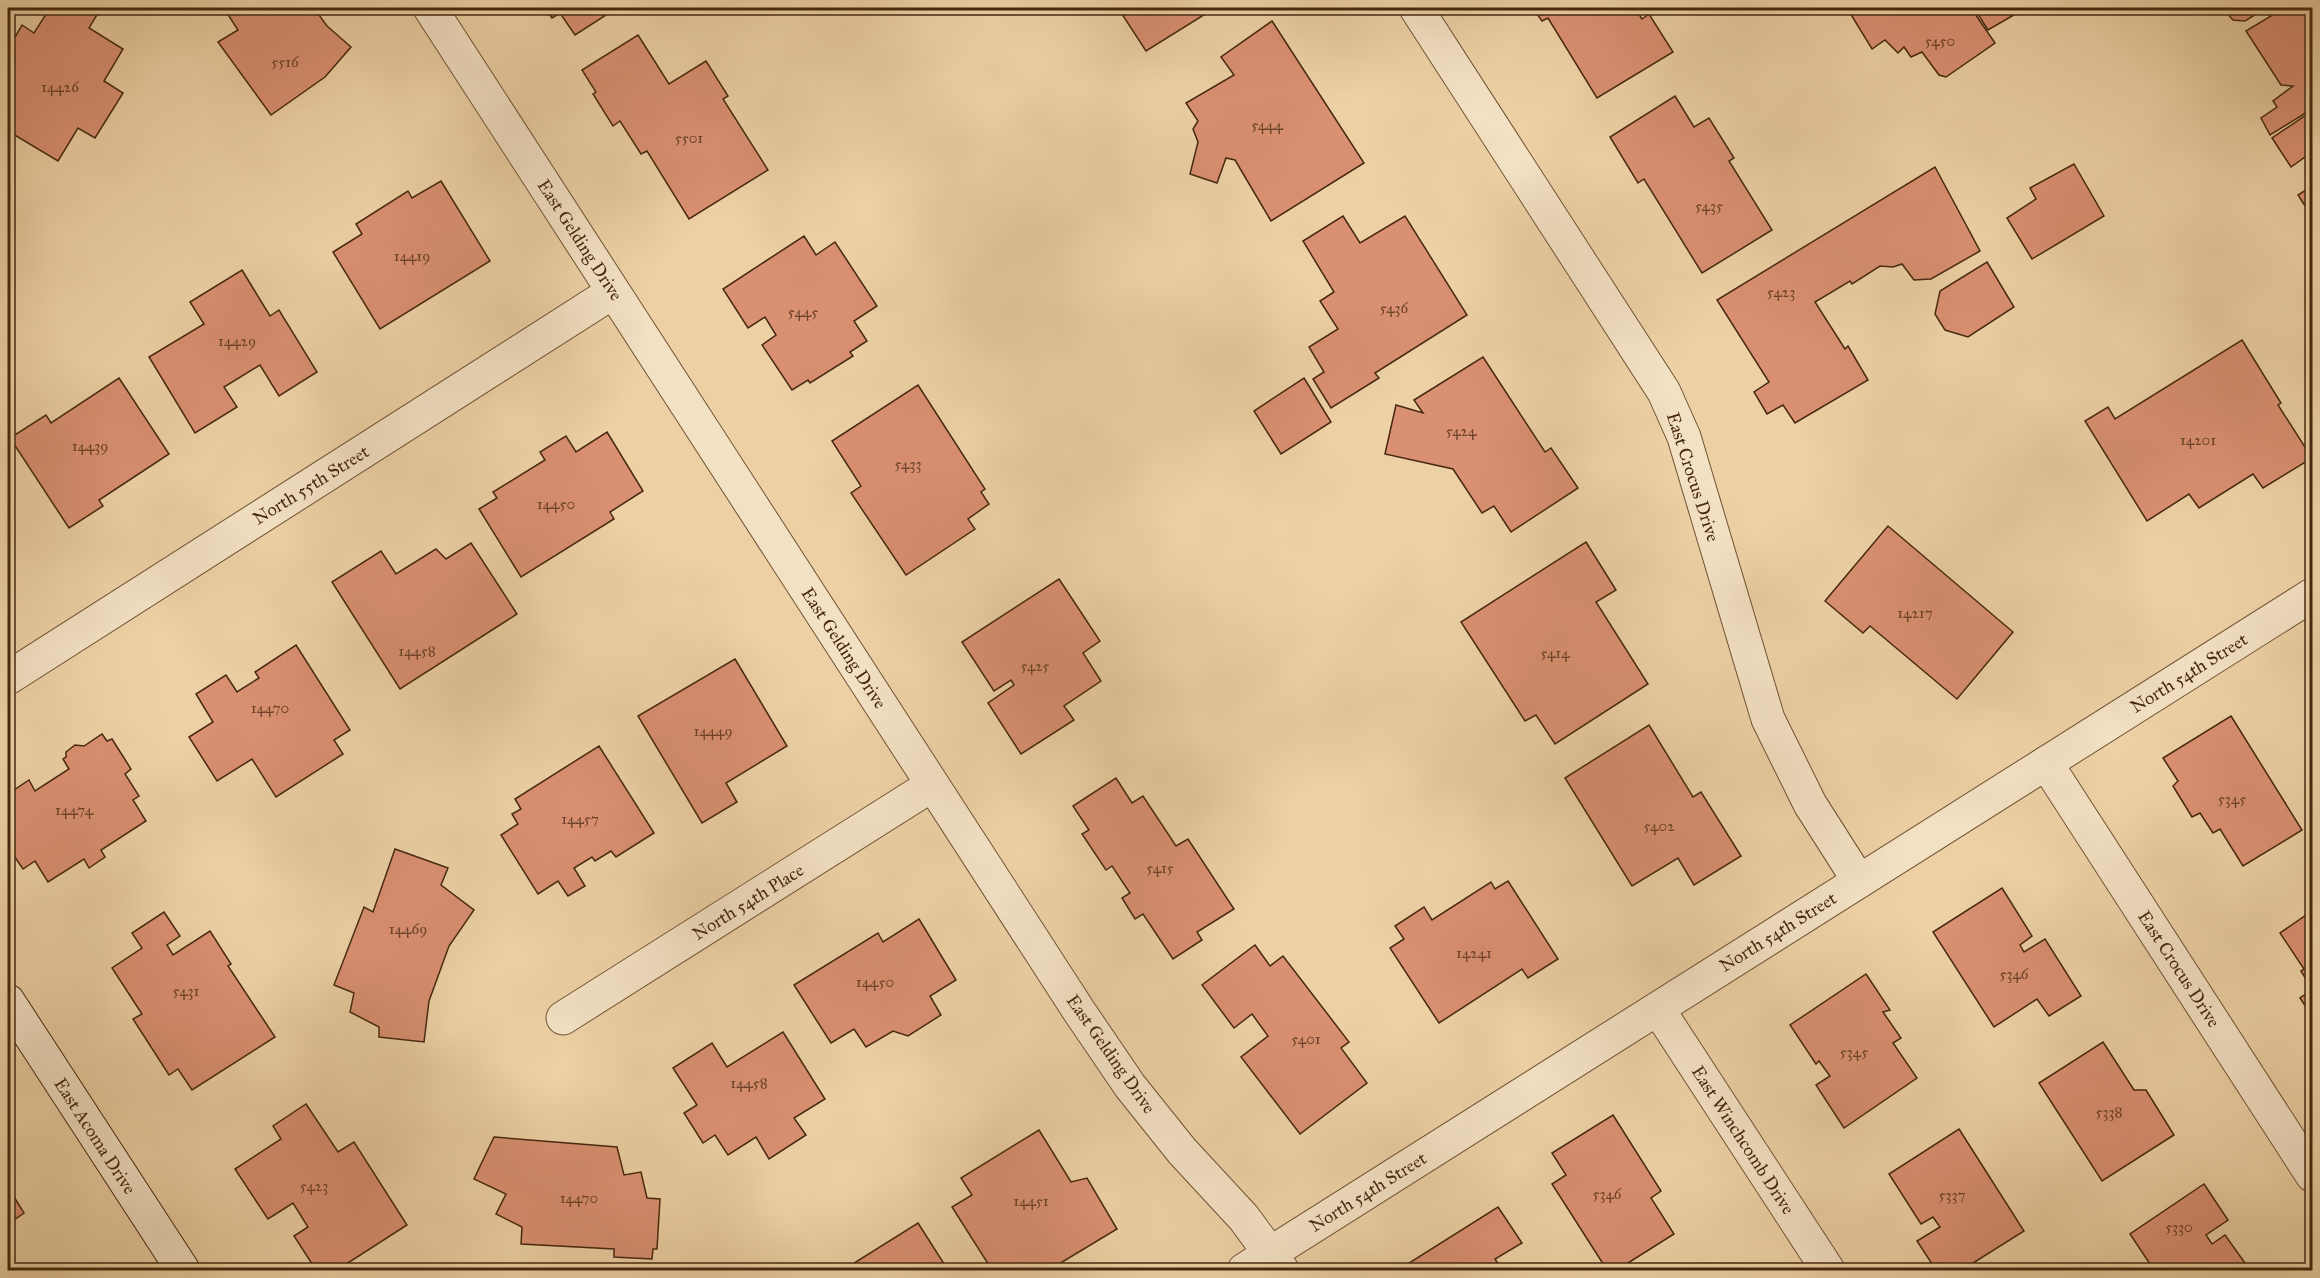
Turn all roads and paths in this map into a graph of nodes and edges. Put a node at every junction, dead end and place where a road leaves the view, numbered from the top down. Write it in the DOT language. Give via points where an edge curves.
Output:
graph roads {
  1 [pos="430,8"];
  2 [pos="1416,8"];
  3 [pos="613,292"];
  4 [pos="2313,594"];
  5 [pos="8,678"];
  6 [pos="2046,763"];
  7 [pos="932,785"];
  8 [pos="1859,881"];
  9 [pos="8,1001"];
  10 [pos="1658,1009"];
  11 [pos="563,1018"];
  12 [pos="2313,1175"];
  13 [pos="1277,1262"];
  14 [pos="183,1270"];
  15 [pos="1244,1270"];
  16 [pos="1828,1270"];
  1 -- 3 [label="street, East Gelding Drive"];
  2 -- 8 [label="street, East Crocus Drive" via="1664,392 1684,437 1768,719 1810,804"];
  3 -- 5 [label="street, North 55th Street"];
  3 -- 7 [label="street, East Gelding Drive"];
  4 -- 6 [label="street, North 54th Street"];
  6 -- 8 [label="street, North 54th Street"];
  6 -- 12 [label="street, East Crocus Drive"];
  7 -- 11 [label="street, North 54th Place"];
  7 -- 13 [label="street, East Gelding Drive" via="1130,1086"];
  8 -- 10 [label="street, North 54th Street"];
  9 -- 14 [label="street, East Acoma Drive"];
  10 -- 13 [label="street, North 54th Street"];
  10 -- 16 [label="street, East Winchcomb Drive"];
  13 -- 15 [label="street, North 54th Street"];
}
